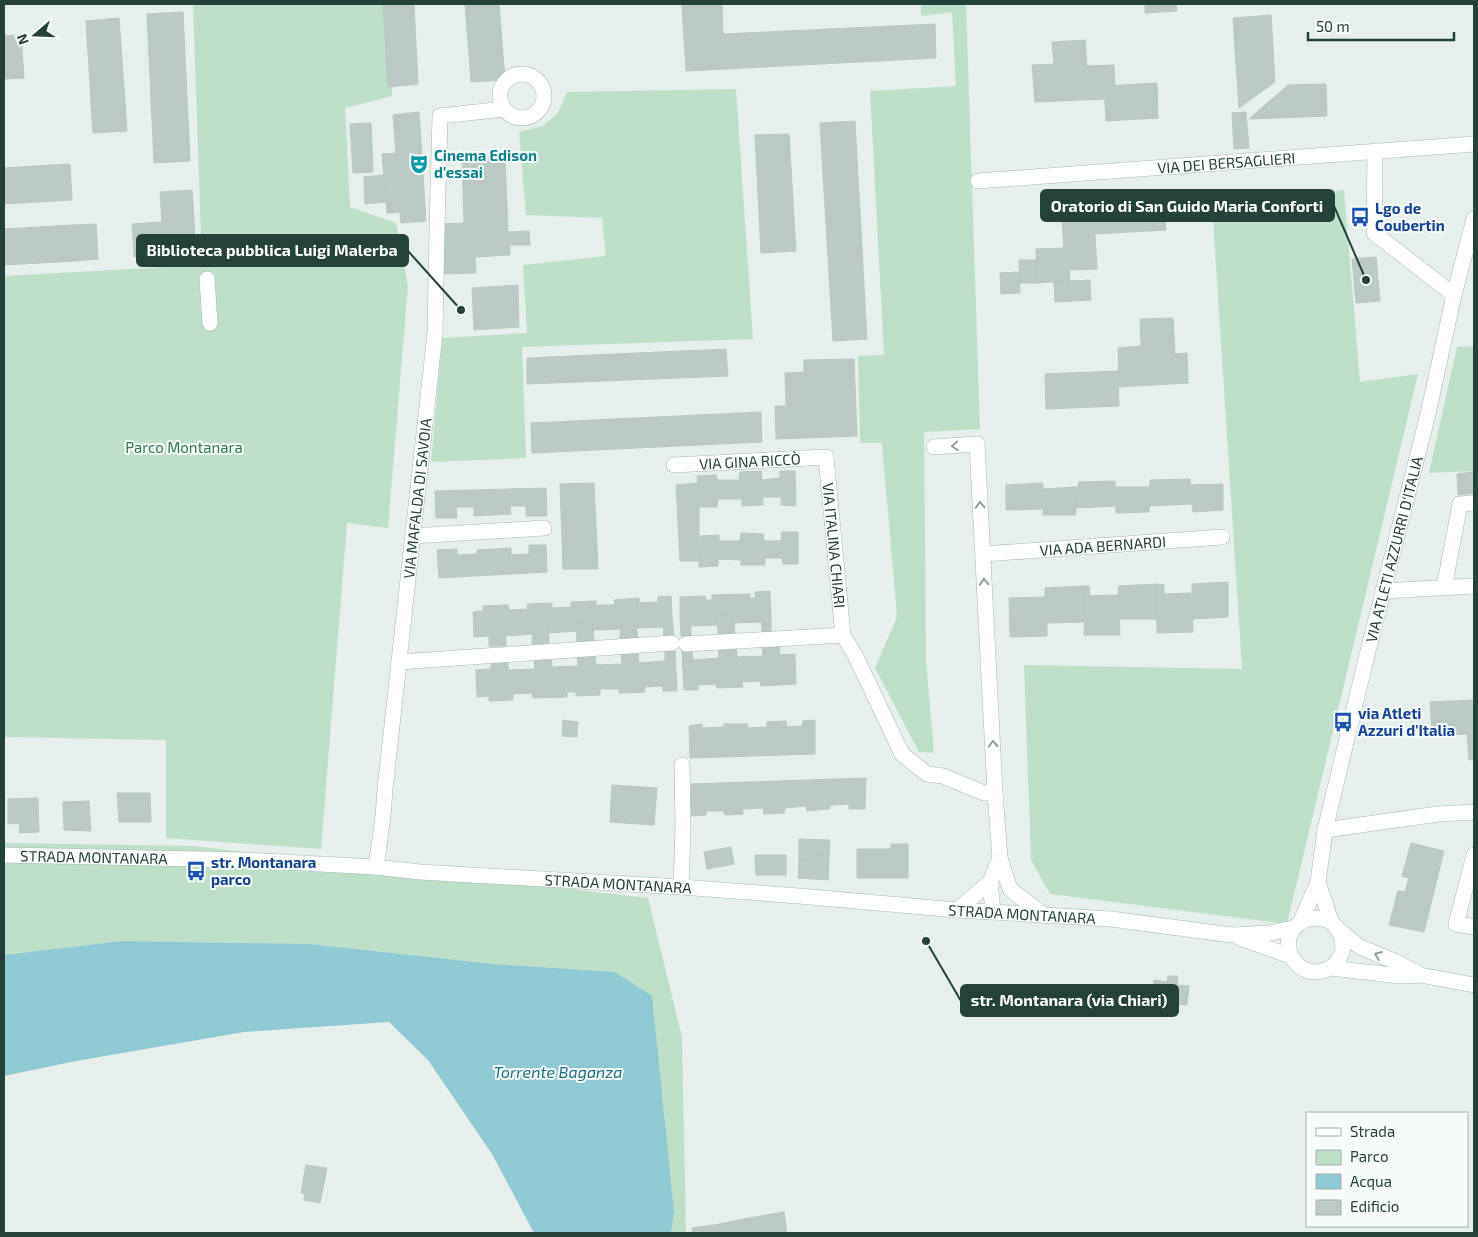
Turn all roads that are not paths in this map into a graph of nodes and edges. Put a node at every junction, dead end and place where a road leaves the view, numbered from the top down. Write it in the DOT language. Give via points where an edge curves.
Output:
graph roads {
  1 [pos="504,109"];
  2 [pos="1474,144"];
  3 [pos="1375,151"];
  4 [pos="978,181"];
  5 [pos="1474,219"];
  6 [pos="207,279"];
  7 [pos="1454,295"];
  8 [pos="210,323"];
  9 [pos="934,447"];
  10 [pos="826,457"];
  11 [pos="674,465"];
  12 [pos="1474,502"];
  13 [pos="544,528"];
  14 [pos="413,536"];
  15 [pos="1222,537"];
  16 [pos="983,554"];
  17 [pos="1474,586"];
  18 [pos="1444,588"];
  19 [pos="1383,591"];
  20 [pos="843,635"];
  21 [pos="399,662"];
  22 [pos="682,765"];
  23 [pos="995,793"];
  24 [pos="1474,812"];
  25 [pos="1325,830"];
  26 [pos="4,855"];
  27 [pos="1474,855"];
  28 [pos="1000,858"];
  29 [pos="376,867"];
  30 [pos="990,882"];
  31 [pos="1318,882"];
  32 [pos="680,887"];
  33 [pos="1010,889"];
  34 [pos="957,910"];
  35 [pos="998,912"];
  36 [pos="1045,916"];
  37 [pos="1297,925"];
  38 [pos="1335,926"];
  39 [pos="1474,927"];
  40 [pos="1232,935"];
  41 [pos="1290,956"];
  42 [pos="1331,968"];
  43 [pos="1420,975"];
  44 [pos="1474,984"];
  1 -- 14 [label="street, VIA MAFALDA DI SAVOIA" via="440,116 435,333"];
  2 -- 3 [label="street, VIA DEI BERSAGLIERI"];
  3 -- 4 [label="street, VIA DEI BERSAGLIERI"];
  3 -- 7 [label="street" via="1374,233"];
  5 -- 7 [label="street, VIA ATLETI AZZURRI D'ITALIA"];
  6 -- 8 [label="street"];
  7 -- 19 [label="street, VIA ATLETI AZZURRI D'ITALIA"];
  16 -- 9 [label="street, one-way" via="977,444"];
  10 -- 11 [label="street, VIA GINA RICCÒ"];
  10 -- 20 [label="street, VIA ITALINA CHIARI"];
  12 -- 18 [label="street" via="1460,504"];
  13 -- 14 [label="street"];
  14 -- 21 [label="street, VIA MAFALDA DI SAVOIA"];
  15 -- 16 [label="street, VIA ADA BERNARDI"];
  23 -- 16 [label="street, one-way"];
  17 -- 18 [label="street"];
  18 -- 19 [label="street"];
  19 -- 25 [label="street, VIA ATLETI AZZURRI D'ITALIA"];
  20 -- 21 [label="street"];
  20 -- 23 [label="street, VIA ITALINA CHIARI" via="902,754 927,774 943,776 984,793"];
  21 -- 29 [label="street, VIA MAFALDA DI SAVOIA"];
  22 -- 32 [label="street"];
  23 -- 28 [label="street"];
  24 -- 25 [label="street"];
  25 -- 31 [label="street, VIA ATLETI AZZURRI D'ITALIA"];
  26 -- 29 [label="street, STRADA MONTANARA" via="245,860"];
  27 -- 39 [label="street" via="1456,924"];
  28 -- 30 [label="street"];
  28 -- 33 [label="street"];
  29 -- 32 [label="street, STRADA MONTANARA"];
  30 -- 34 [label="street"];
  30 -- 35 [label="street"];
  31 -- 37 [label="street, VIA ATLETI AZZURRI D'ITALIA"];
  31 -- 38 [label="street, VIA ATLETI AZZURRI D'ITALIA"];
  32 -- 34 [label="street, STRADA MONTANARA"];
  33 -- 35 [label="street"];
  33 -- 36 [label="street"];
  34 -- 35 [label="street, STRADA MONTANARA"];
  35 -- 36 [label="street, STRADA MONTANARA"];
  36 -- 40 [label="street, STRADA MONTANARA" via="1111,919"];
  37 -- 38 [label="street" via="1310,918 1320,918"];
  37 -- 40 [label="street, STRADA MONTANARA" via="1270,933"];
  37 -- 41 [label="street" via="1288,942"];
  38 -- 42 [label="street" via="1343,944 1341,955"];
  43 -- 38 [label="street, one-way" via="1360,947"];
  40 -- 41 [label="street, STRADA MONTANARA"];
  41 -- 42 [label="street" via="1300,968 1312,972"];
  42 -- 43 [label="street" via="1400,976"];
  43 -- 44 [label="street"];
}
